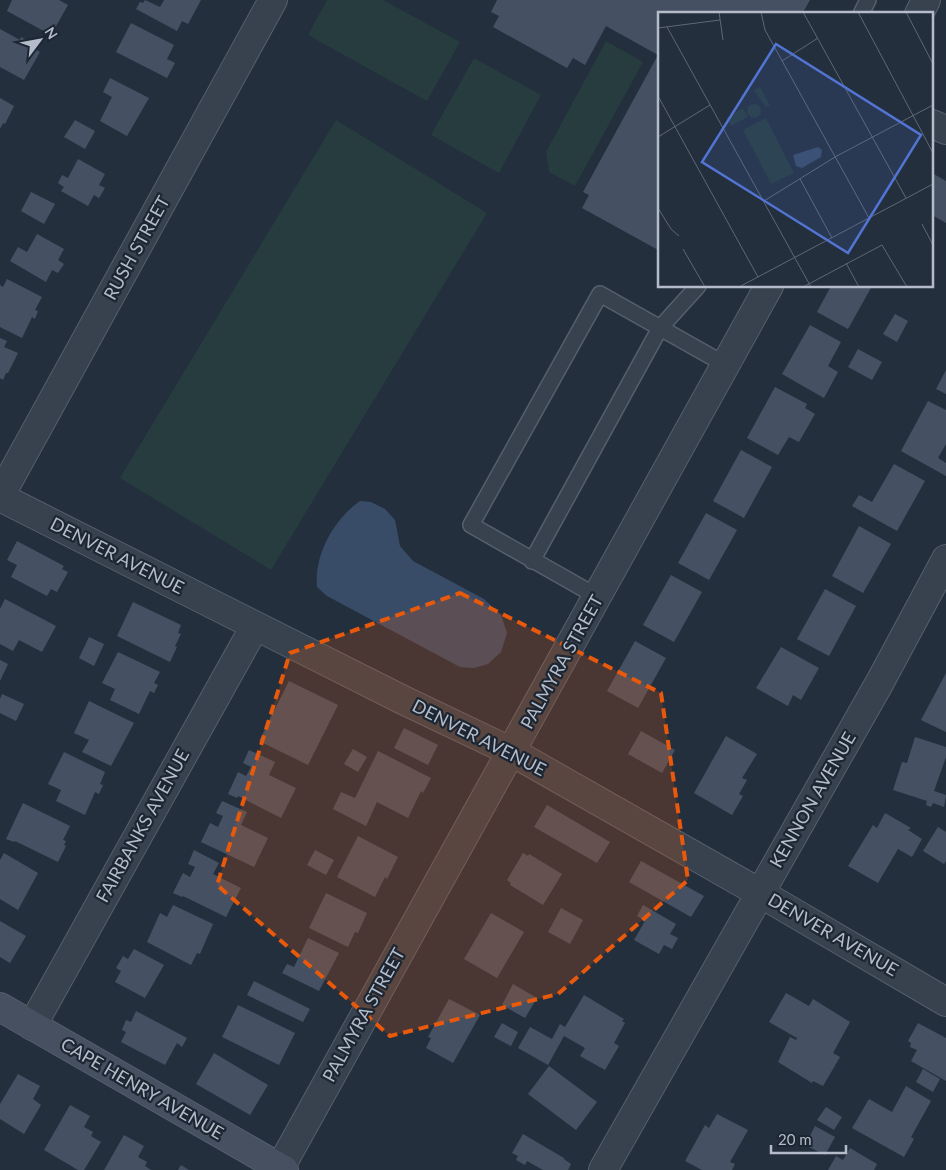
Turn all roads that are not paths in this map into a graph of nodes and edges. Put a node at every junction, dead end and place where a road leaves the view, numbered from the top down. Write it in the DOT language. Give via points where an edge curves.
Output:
graph roads {
  1 [pos="274,0"];
  2 [pos="868,0"];
  3 [pos="926,0"];
  4 [pos="862,12"];
  5 [pos="919,12"];
  6 [pos="934,125"];
  7 [pos="946,130"];
  8 [pos="696,288"];
  9 [pos="769,288"];
  10 [pos="660,328"];
  11 [pos="726,366"];
  12 [pos="0,496"];
  13 [pos="532,560"];
  14 [pos="946,560"];
  15 [pos="598,597"];
  16 [pos="255,626"];
  17 [pos="512,752"];
  18 [pos="760,893"];
  19 [pos="946,1002"];
  20 [pos="0,1007"];
  21 [pos="32,1026"];
  22 [pos="282,1169"];
  23 [pos="603,1170"];
  1 -- 12 [label="street, RUSH STREET"];
  2 -- 4 [label="lane"];
  3 -- 5 [label="street"];
  6 -- 7 [label="street"];
  8 -- 10 [label="lane"];
  9 -- 11 [label="street, PALMYRA STREET"];
  10 -- 11 [label="lane"];
  10 -- 13 [label="lane"];
  10 -- 13 [label="lane" via="600,294 471,525"];
  11 -- 15 [label="street, PALMYRA STREET"];
  12 -- 16 [label="street, DENVER AVENUE"];
  13 -- 15 [label="lane"];
  14 -- 18 [label="street, KENNON AVENUE"];
  15 -- 17 [label="street, PALMYRA STREET"];
  16 -- 17 [label="street, DENVER AVENUE"];
  16 -- 21 [label="street, FAIRBANKS AVENUE"];
  17 -- 18 [label="street, DENVER AVENUE"];
  17 -- 22 [label="street, PALMYRA STREET"];
  18 -- 19 [label="street, DENVER AVENUE"];
  18 -- 23 [label="street, KENNON AVENUE"];
  20 -- 21 [label="street, CAPE HENRY AVENUE"];
  21 -- 22 [label="street, CAPE HENRY AVENUE"];
}
